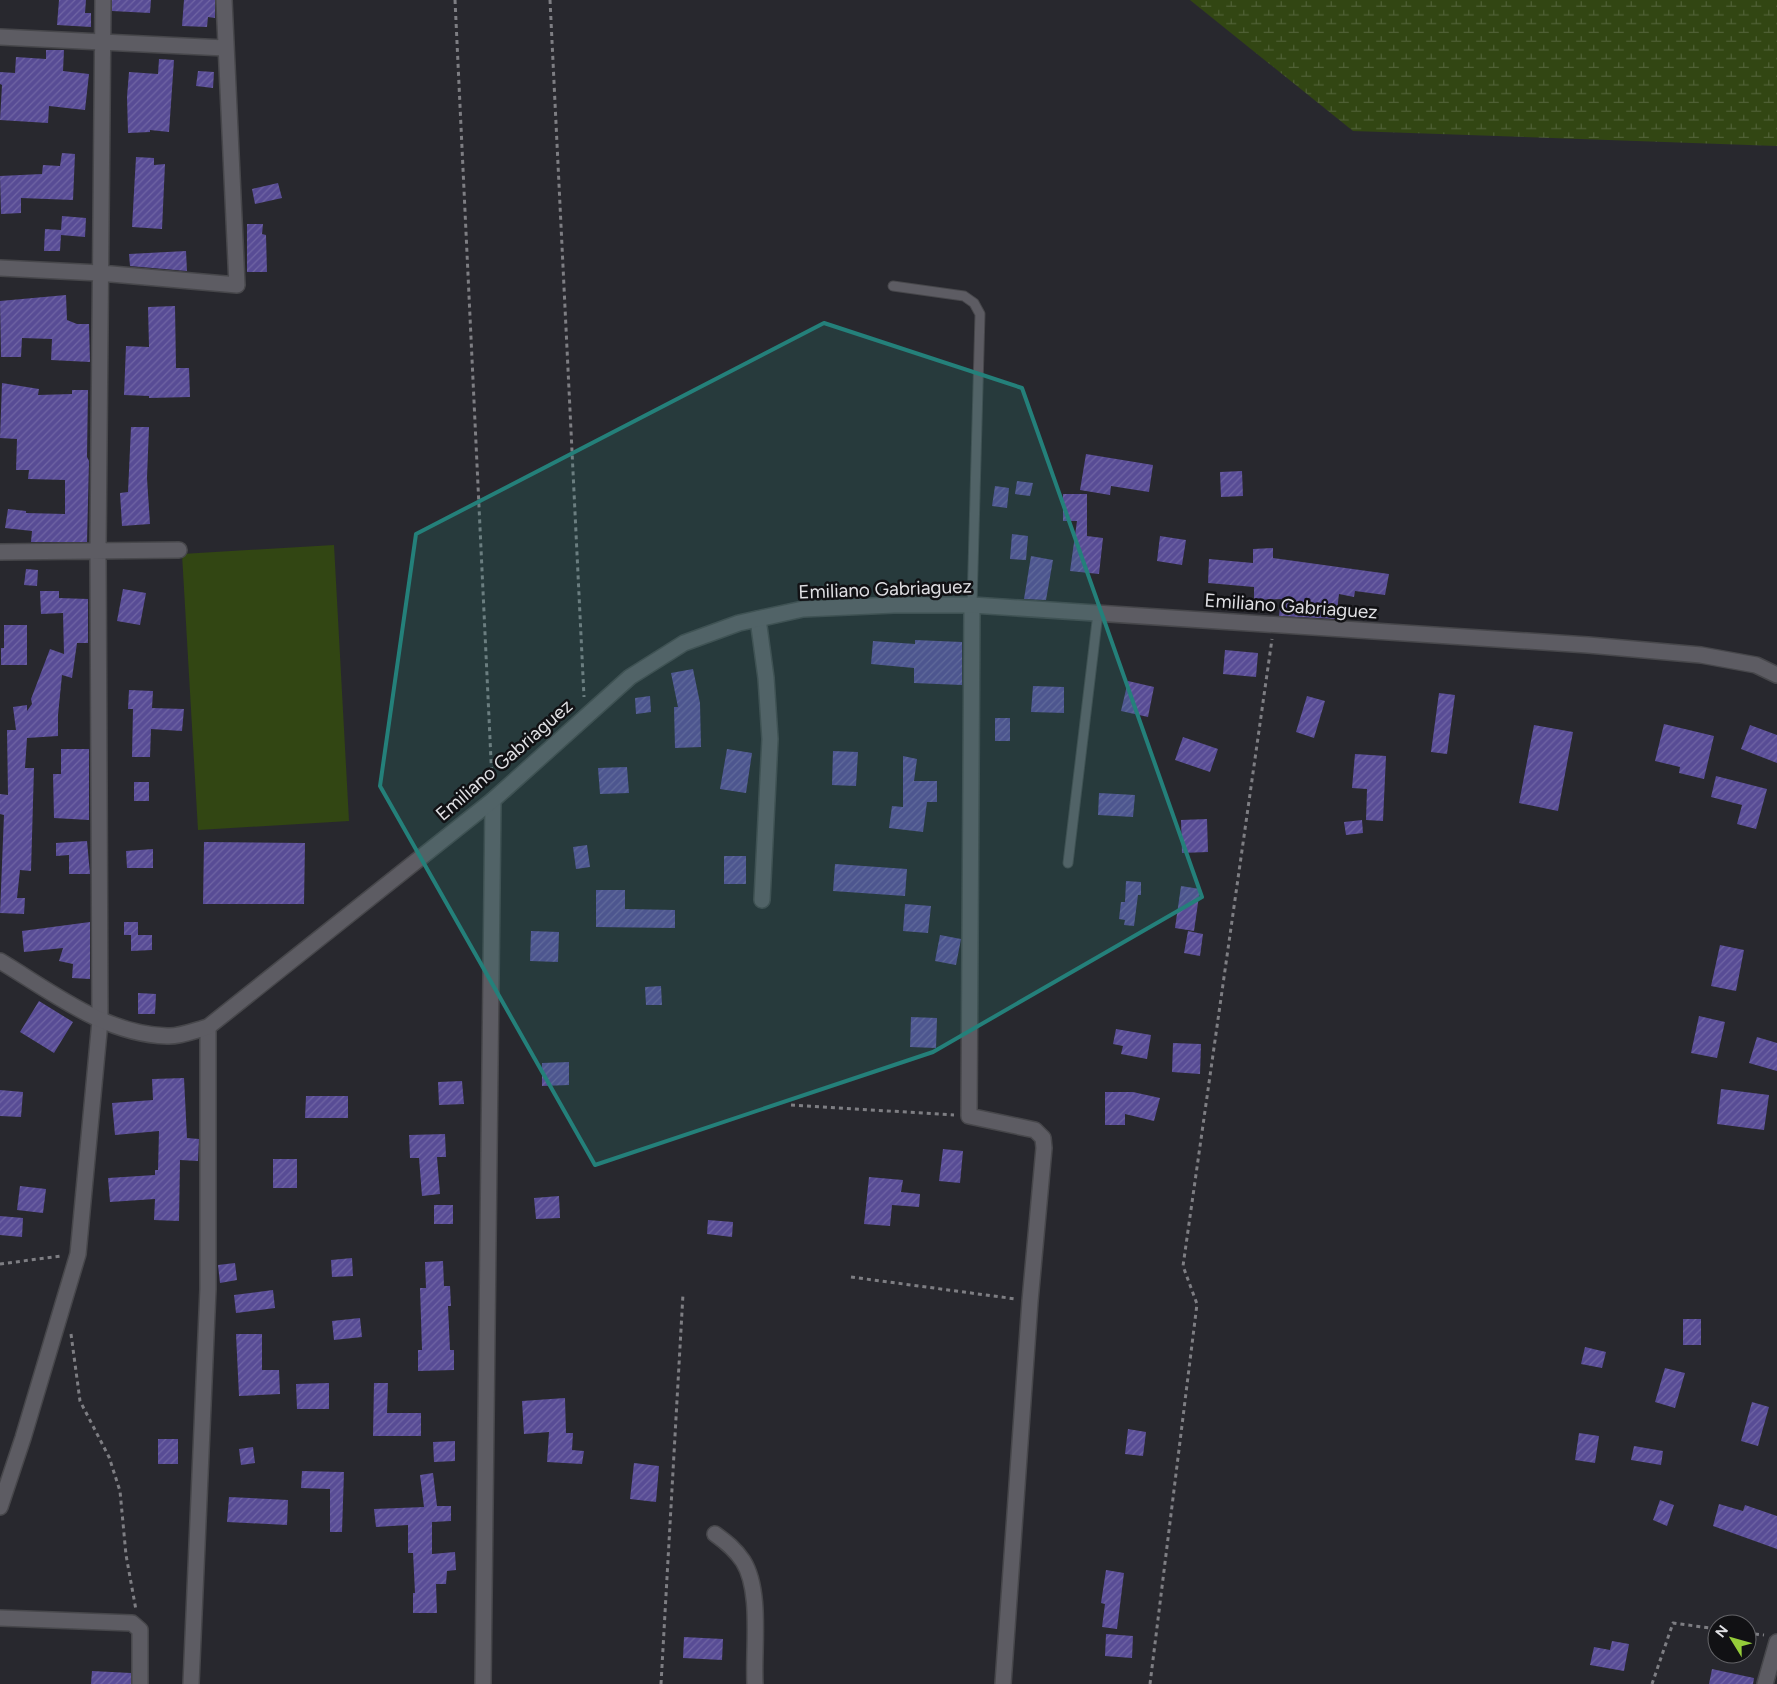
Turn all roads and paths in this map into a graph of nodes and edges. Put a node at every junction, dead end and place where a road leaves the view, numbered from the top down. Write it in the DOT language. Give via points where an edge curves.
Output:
graph roads {
  1 [pos="103,0"];
  2 [pos="224,0"];
  3 [pos="455,0"];
  4 [pos="550,0"];
  5 [pos="0,38"];
  6 [pos="104,42"];
  7 [pos="225,48"];
  8 [pos="0,268"];
  9 [pos="100,273"];
  10 [pos="893,286"];
  11 [pos="98,550"];
  12 [pos="179,550"];
  13 [pos="0,552"];
  14 [pos="972,605"];
  15 [pos="1098,613"];
  16 [pos="758,619"];
  17 [pos="1274,625"];
  18 [pos="1777,675"];
  19 [pos="585,717"];
  20 [pos="493,800"];
  21 [pos="1068,863"];
  22 [pos="762,900"];
  23 [pos="0,961"];
  24 [pos="100,1021"];
  25 [pos="208,1027"];
  26 [pos="792,1105"];
  27 [pos="970,1116"];
  28 [pos="78,1254"];
  29 [pos="0,1264"];
  30 [pos="851,1277"];
  31 [pos="683,1294"];
  32 [pos="1030,1301"];
  33 [pos="61,1308"];
  34 [pos="0,1508"];
  35 [pos="715,1534"];
  36 [pos="0,1618"];
  37 [pos="1707,1628"];
  38 [pos="140,1630"];
  39 [pos="1777,1642"];
  40 [pos="140,1684"];
  41 [pos="190,1684"];
  42 [pos="483,1684"];
  43 [pos="661,1684"];
  44 [pos="755,1684"];
  45 [pos="1003,1684"];
  46 [pos="1150,1684"];
  47 [pos="1652,1684"];
  48 [pos="1765,1684"];
  1 -- 6 [label="street"];
  2 -- 7 [label="street"];
  3 -- 20 [label="path"];
  4 -- 19 [label="path"];
  5 -- 6 [label="street"];
  6 -- 7 [label="street"];
  6 -- 9 [label="street"];
  7 -- 9 [label="street" via="237,286"];
  8 -- 9 [label="street"];
  9 -- 11 [label="street"];
  10 -- 14 [label="lane" via="964,296 974,303 980,314"];
  11 -- 12 [label="street"];
  11 -- 13 [label="street"];
  11 -- 24 [label="street"];
  14 -- 15 [label="street, Emiliano Gabriaguez"];
  14 -- 16 [label="street, Emiliano Gabriaguez" via="803,609"];
  14 -- 27 [label="street"];
  15 -- 17 [label="street, Emiliano Gabriaguez"];
  15 -- 21 [label="lane"];
  16 -- 19 [label="street, Emiliano Gabriaguez" via="684,643 630,676"];
  16 -- 22 [label="street" via="770,739"];
  17 -- 18 [label="street, Emiliano Gabriaguez" via="1701,655 1756,665"];
  17 -- 46 [label="path" via="1183,1266 1197,1304"];
  19 -- 20 [label="street, Emiliano Gabriaguez"];
  20 -- 25 [label="street, Emiliano Gabriaguez"];
  20 -- 42 [label="street"];
  23 -- 24 [label="street, Emiliano Gabriaguez"];
  24 -- 25 [label="street, Emiliano Gabriaguez" via="168,1037"];
  24 -- 28 [label="street"];
  25 -- 41 [label="street" via="208,1289"];
  26 -- 27 [label="path"];
  27 -- 32 [label="street" via="1034,1130 1043,1138"];
  28 -- 29 [label="path"];
  28 -- 33 [label="street"];
  30 -- 32 [label="path"];
  31 -- 43 [label="path"];
  32 -- 45 [label="street"];
  33 -- 34 [label="street"];
  33 -- 38 [label="path" via="74,1349 80,1401 109,1457 120,1491 126,1555"];
  35 -- 44 [label="street" via="744,1562 750,1578"];
  36 -- 38 [label="street" via="132,1623"];
  37 -- 47 [label="path" via="1673,1623"];
  38 -- 40 [label="street"];
  39 -- 48 [label="street"];
}
